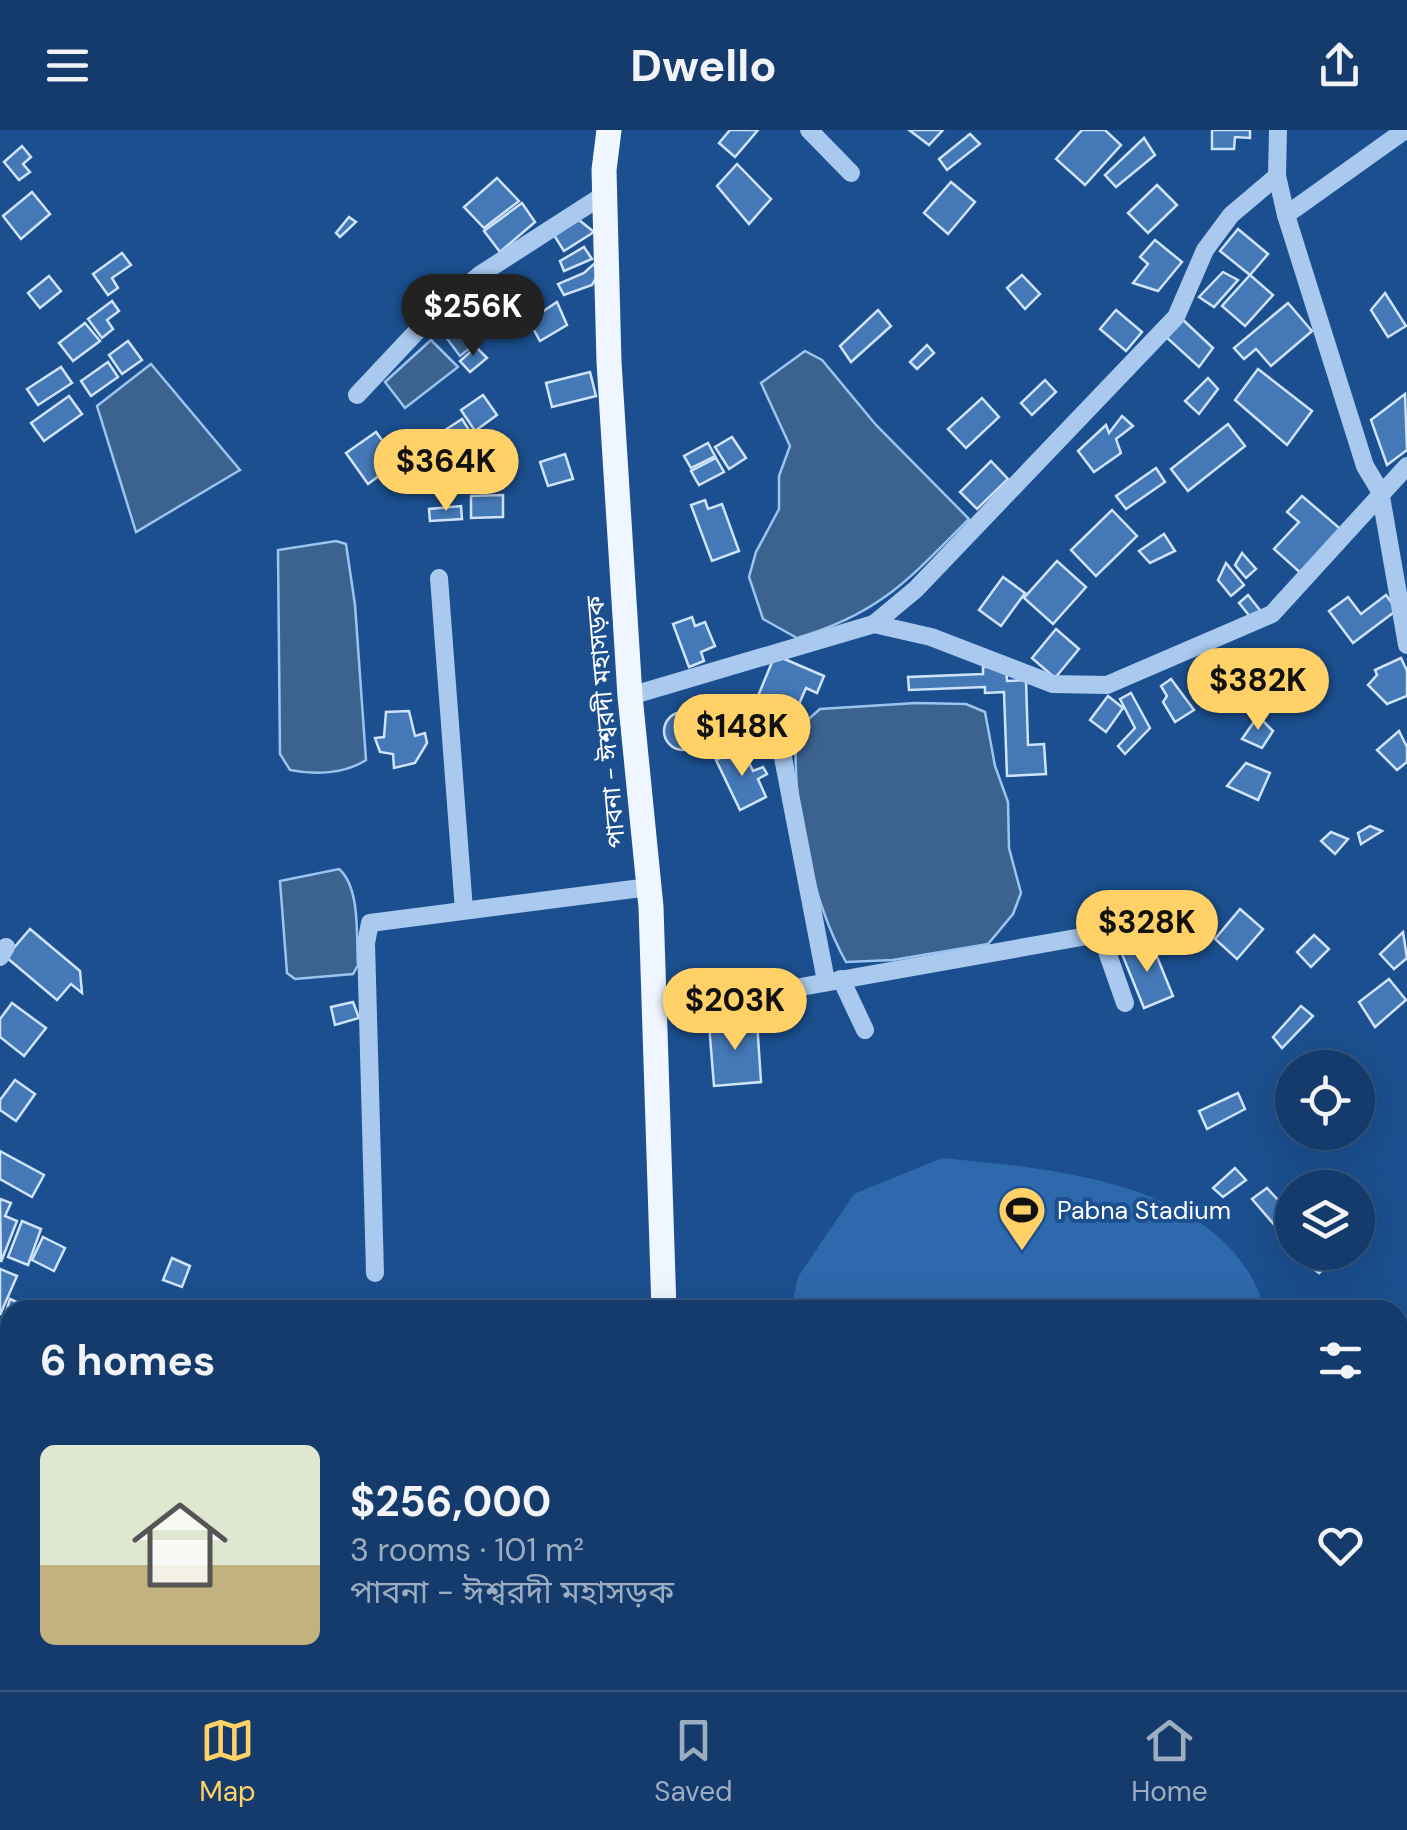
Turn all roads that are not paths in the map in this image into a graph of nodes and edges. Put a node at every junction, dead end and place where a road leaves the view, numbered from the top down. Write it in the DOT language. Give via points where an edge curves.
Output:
graph roads {
  1 [pos="609,130"];
  2 [pos="809,130"];
  3 [pos="1278,130"];
  4 [pos="1405,130"];
  5 [pos="851,173"];
  6 [pos="1277,176"];
  7 [pos="605,194"];
  8 [pos="1286,215"];
  9 [pos="357,395"];
  10 [pos="1407,466"];
  11 [pos="1380,491"];
  12 [pos="440,578"];
  13 [pos="874,624"];
  14 [pos="1407,645"];
  15 [pos="630,696"];
  16 [pos="776,716"];
  17 [pos="649,888"];
  18 [pos="464,910"];
  19 [pos="834,980"];
  20 [pos="1126,1003"];
  21 [pos="654,1007"];
  22 [pos="865,1030"];
  23 [pos="375,1273"];
  24 [pos="664,1300"];
  1 -- 7 [label="main road, পাবনা - ঈশ্বরদী মহাসড়ক"];
  2 -- 5 [label="street"];
  3 -- 6 [label="street"];
  4 -- 8 [label="street"];
  6 -- 8 [label="street"];
  6 -- 13 [label="street" via="1231,215 1205,250 1176,317 916,589"];
  7 -- 9 [label="street" via="481,274"];
  7 -- 15 [label="main road, পাবনা - ঈশ্বরদী মহাসড়ক"];
  8 -- 11 [label="street" via="1366,466"];
  10 -- 11 [label="street"];
  11 -- 13 [label="street" via="1272,614 1108,685 1052,684 931,637"];
  11 -- 14 [label="street"];
  12 -- 18 [label="street"];
  13 -- 15 [label="street"];
  15 -- 17 [label="main road, পাবনা - ঈশ্বরদী মহাসড়ক"];
  16 -- 19 [label="street"];
  17 -- 18 [label="street"];
  17 -- 21 [label="main road, পাবনা - ঈশ্বরদী মহাসড়ক"];
  18 -- 23 [label="street" via="370,923"];
  19 -- 20 [label="street" via="1087,936 1104,943"];
  19 -- 21 [label="street"];
  19 -- 22 [label="street"];
  21 -- 24 [label="main road, পাবনা - ঈশ্বরদী মহাসড়ক"];
}
